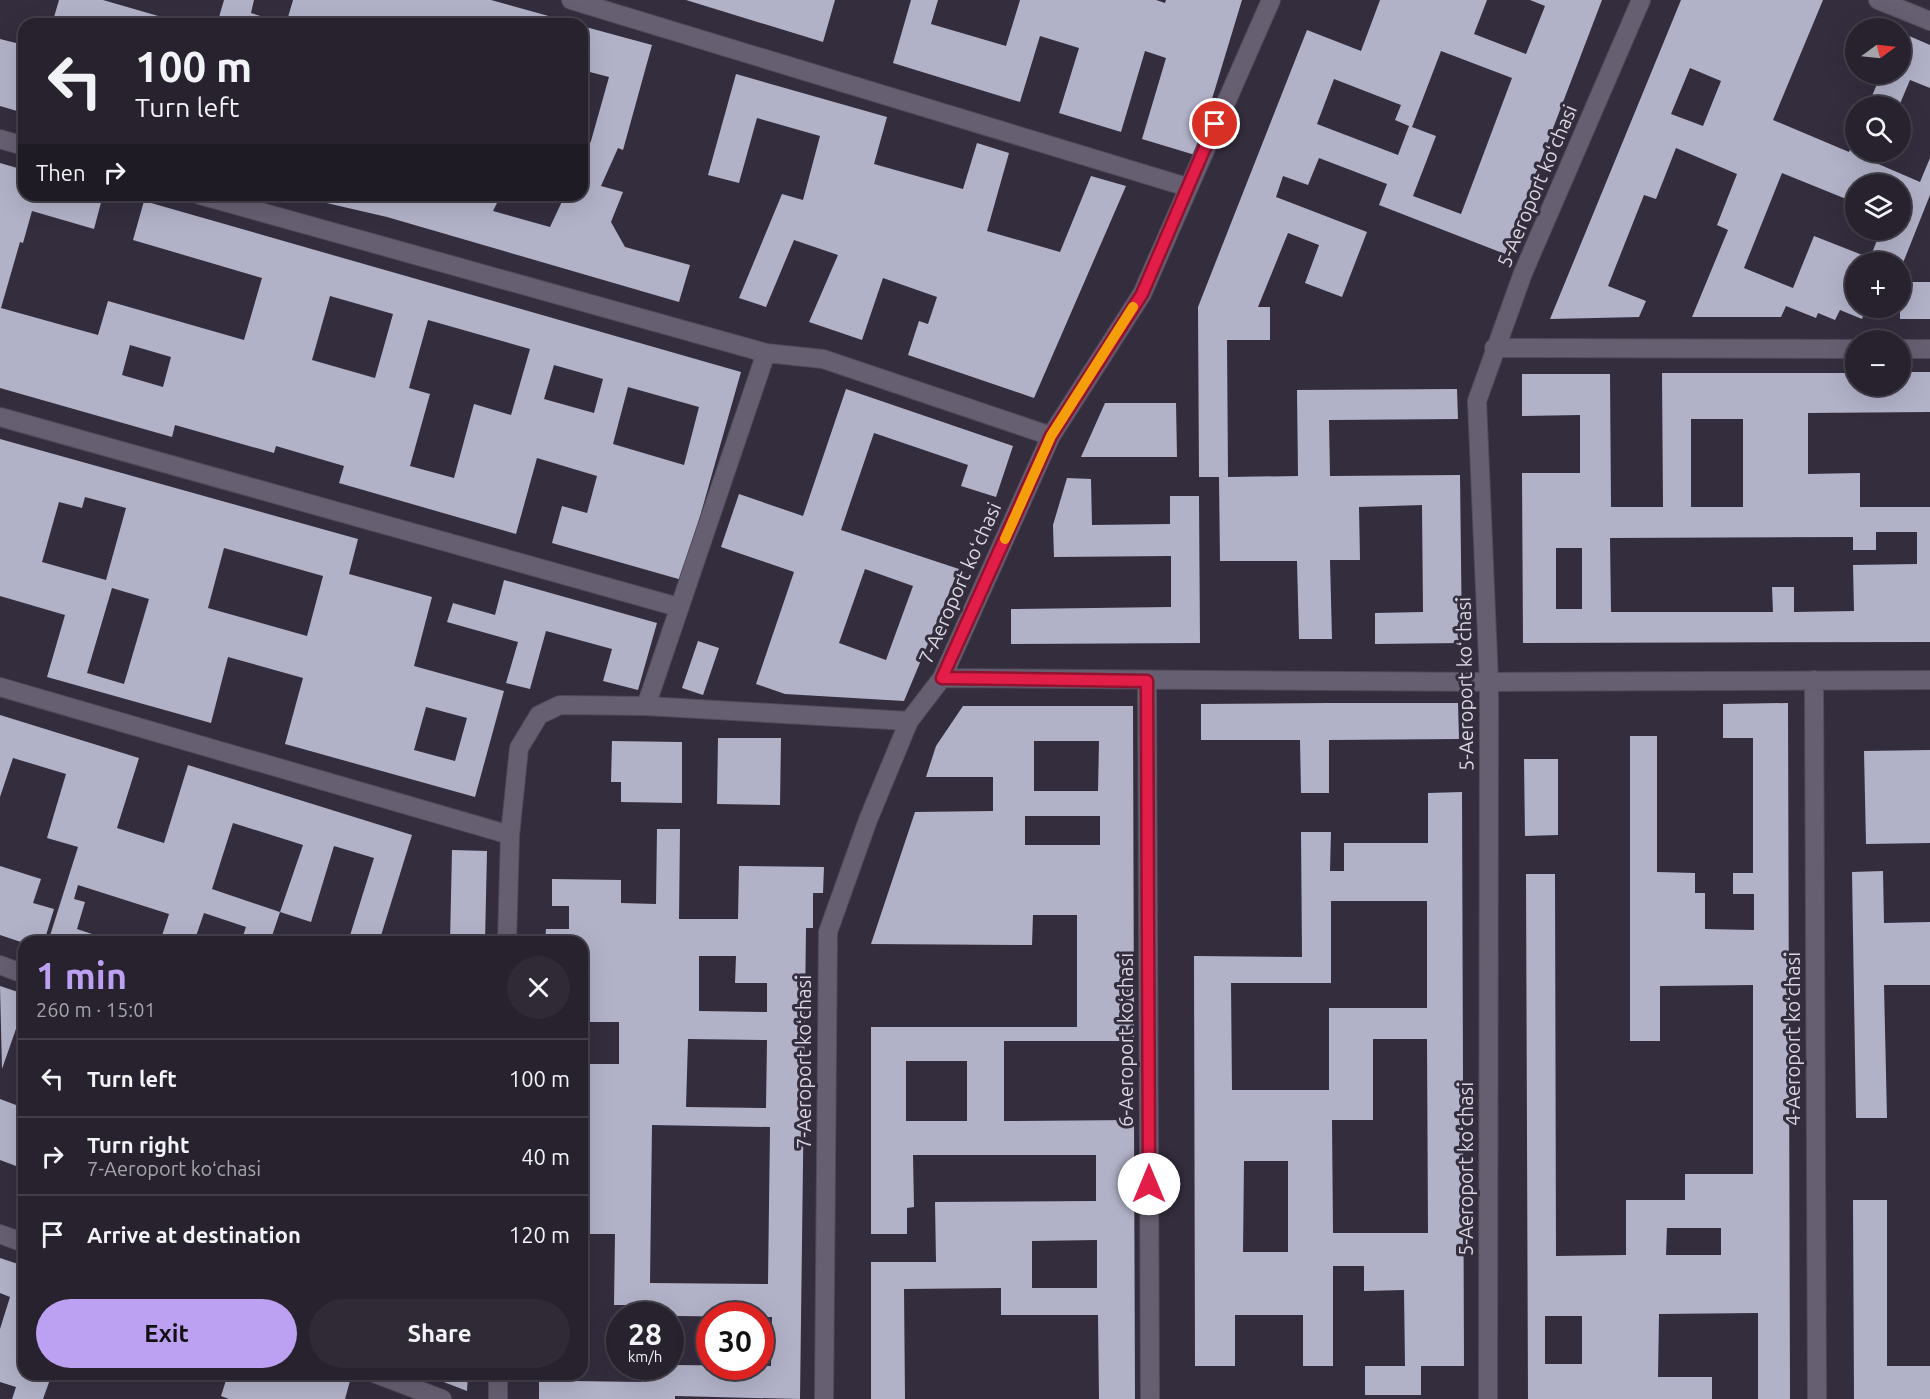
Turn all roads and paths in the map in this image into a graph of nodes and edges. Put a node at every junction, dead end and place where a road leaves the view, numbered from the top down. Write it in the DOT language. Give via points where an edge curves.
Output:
graph roads {
  1 [pos="571,0"];
  2 [pos="1271,0"];
  3 [pos="1641,0"];
  4 [pos="1878,0"];
  5 [pos="1930,21"];
  6 [pos="0,140"];
  7 [pos="18,144"];
  8 [pos="1187,186"];
  9 [pos="222,201"];
  10 [pos="1494,348"];
  11 [pos="1845,349"];
  12 [pos="1911,349"];
  13 [pos="1930,350"];
  14 [pos="766,352"];
  15 [pos="0,417"];
  16 [pos="1051,436"];
  17 [pos="678,607"];
  18 [pos="942,678"];
  19 [pos="1814,680"];
  20 [pos="1930,680"];
  21 [pos="1147,681"];
  22 [pos="1489,682"];
  23 [pos="0,687"];
  24 [pos="646,706"];
  25 [pos="909,721"];
  26 [pos="510,835"];
  27 [pos="507,936"];
  28 [pos="0,965"];
  29 [pos="18,972"];
  30 [pos="0,1234"];
  31 [pos="18,1241"];
  32 [pos="391,1380"];
  33 [pos="498,1380"];
  34 [pos="442,1399"];
  35 [pos="498,1399"];
  36 [pos="824,1399"];
  37 [pos="1150,1399"];
  38 [pos="1488,1399"];
  39 [pos="1817,1399"];
  1 -- 8 [label="street"];
  2 -- 8 [label="street, 7-Aeroport koʻchasi"];
  3 -- 10 [label="street, 5-Aeroport koʻchasi"];
  4 -- 5 [label="street"];
  6 -- 7 [label="street"];
  8 -- 16 [label="street, 7-Aeroport koʻchasi" via="1142,294"];
  9 -- 14 [label="street"];
  10 -- 11 [label="street"];
  10 -- 22 [label="street, 5-Aeroport koʻchasi" via="1477,401"];
  12 -- 13 [label="street"];
  14 -- 16 [label="street" via="823,359"];
  14 -- 17 [label="street"];
  15 -- 17 [label="street"];
  16 -- 18 [label="street, 7-Aeroport koʻchasi"];
  17 -- 24 [label="street"];
  18 -- 21 [label="street"];
  18 -- 25 [label="street, 7-Aeroport koʻchasi"];
  19 -- 20 [label="street"];
  19 -- 22 [label="street"];
  19 -- 39 [label="street, 4-Aeroport koʻchasi"];
  21 -- 22 [label="street"];
  21 -- 37 [label="street, 6-Aeroport koʻchasi"];
  22 -- 38 [label="street, 5-Aeroport koʻchasi"];
  23 -- 26 [label="street"];
  24 -- 25 [label="street"];
  24 -- 26 [label="street" via="560,705 539,715 519,748"];
  25 -- 36 [label="street, 7-Aeroport koʻchasi" via="828,932"];
  26 -- 27 [label="street"];
  28 -- 29 [label="street"];
  30 -- 31 [label="street"];
  32 -- 34 [label="street"];
  33 -- 35 [label="street"];
}
